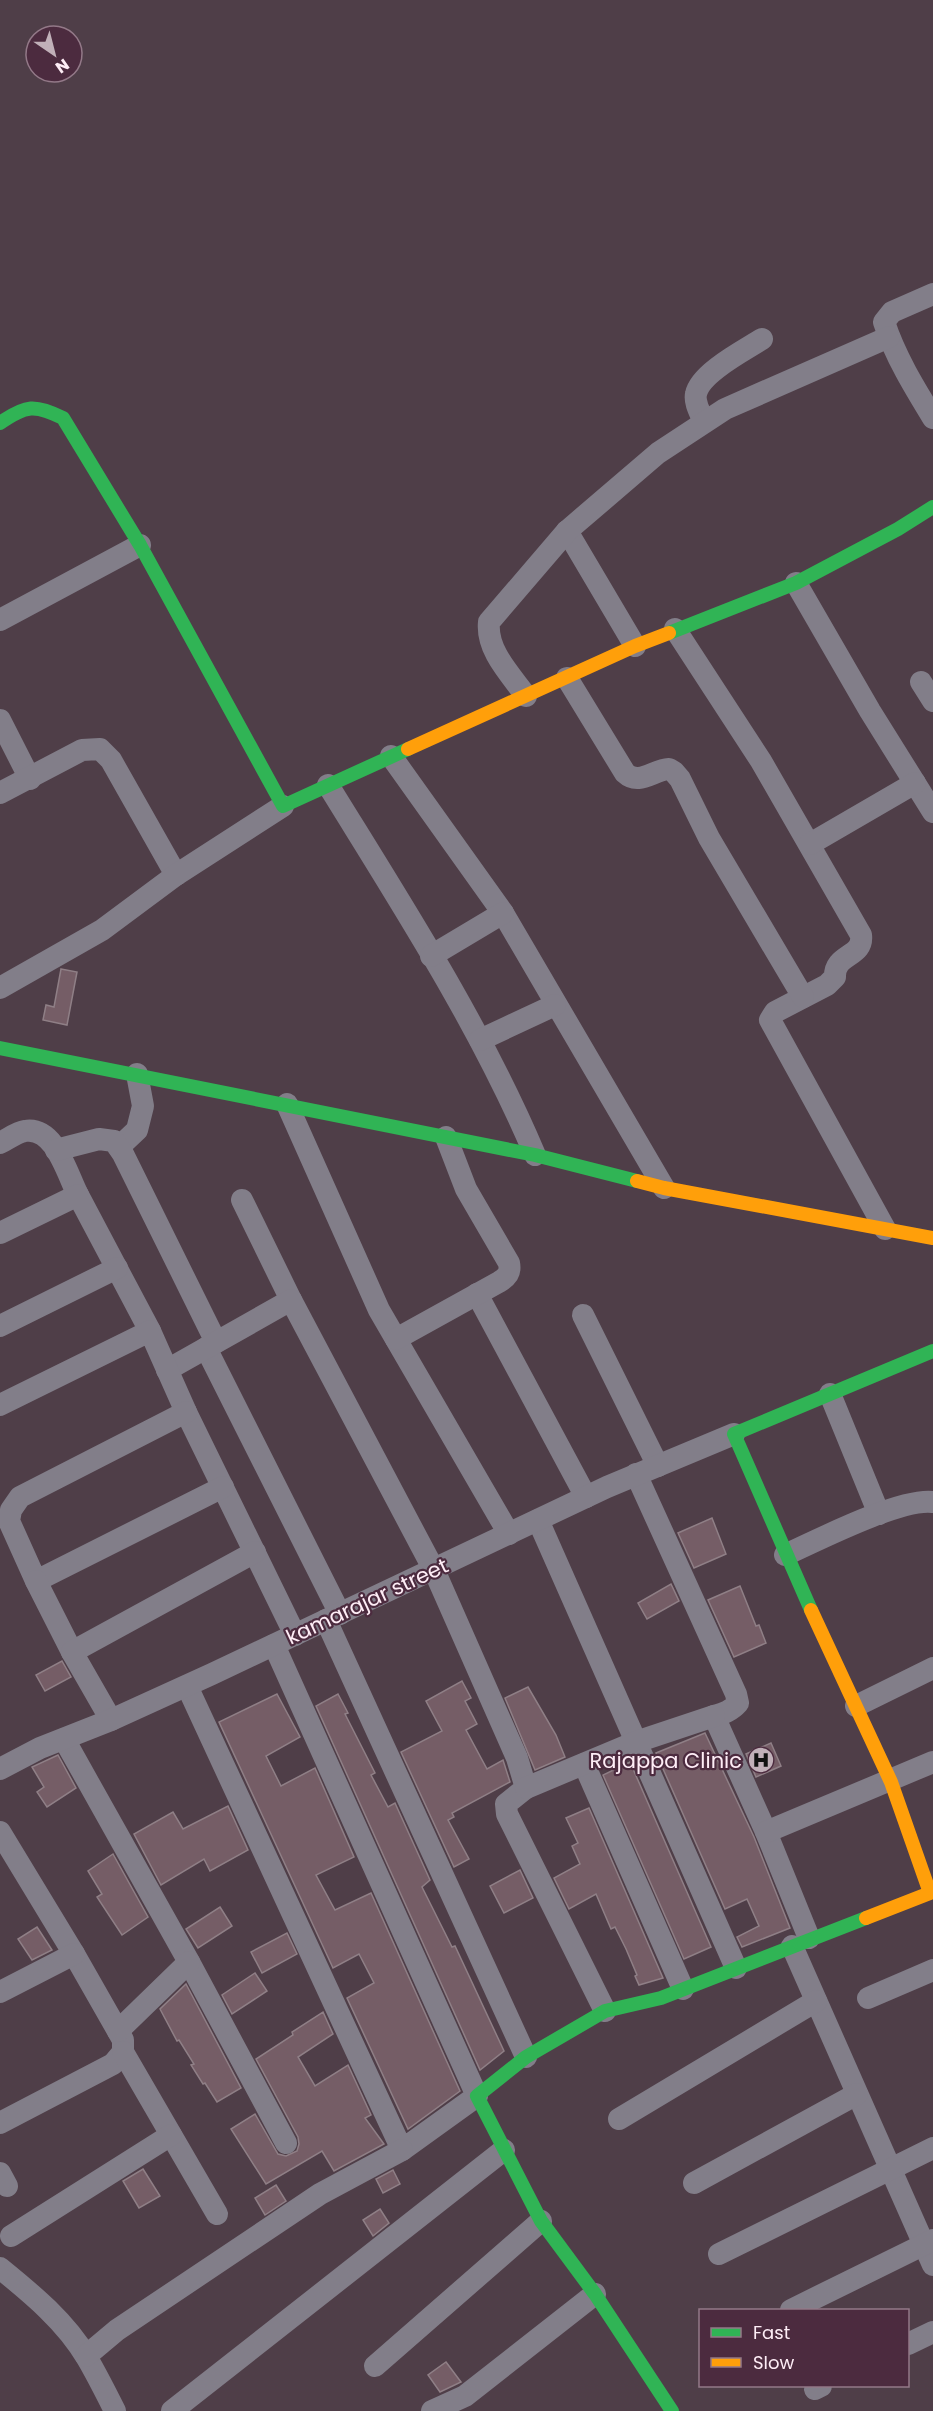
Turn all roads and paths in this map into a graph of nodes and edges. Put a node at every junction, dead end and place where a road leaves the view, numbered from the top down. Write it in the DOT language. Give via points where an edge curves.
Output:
graph roads {
  1 [pos="933,294"];
  2 [pos="889,337"];
  3 [pos="762,339"];
  4 [pos="923,380"];
  5 [pos="933,418"];
  6 [pos="704,422"];
  7 [pos="0,423"];
  8 [pos="933,507"];
  9 [pos="567,531"];
  10 [pos="140,545"];
  11 [pos="796,583"];
  12 [pos="0,620"];
  13 [pos="675,629"];
  14 [pos="634,646"];
  15 [pos="567,678"];
  16 [pos="525,696"];
  17 [pos="0,720"];
  18 [pos="391,756"];
  19 [pos="30,779"];
  20 [pos="915,783"];
  21 [pos="328,785"];
  22 [pos="0,793"];
  23 [pos="283,806"];
  24 [pos="933,812"];
  25 [pos="810,844"];
  26 [pos="176,875"];
  27 [pos="503,913"];
  28 [pos="431,956"];
  29 [pos="0,988"];
  30 [pos="803,997"];
  31 [pos="555,1005"];
  32 [pos="480,1040"];
  33 [pos="2,1050"];
  34 [pos="137,1074"];
  35 [pos="287,1104"];
  36 [pos="446,1137"];
  37 [pos="0,1143"];
  38 [pos="119,1147"];
  39 [pos="56,1150"];
  40 [pos="535,1155"];
  41 [pos="664,1188"];
  42 [pos="78,1195"];
  43 [pos="242,1200"];
  44 [pos="885,1229"];
  45 [pos="0,1233"];
  46 [pos="933,1238"];
  47 [pos="117,1268"];
  48 [pos="477,1294"];
  49 [pos="291,1300"];
  50 [pos="584,1315"];
  51 [pos="0,1326"];
  52 [pos="150,1330"];
  53 [pos="396,1339"];
  54 [pos="211,1345"];
  55 [pos="933,1351"];
  56 [pos="166,1370"];
  57 [pos="830,1394"];
  58 [pos="0,1405"];
  59 [pos="186,1412"];
  60 [pos="734,1434"];
  61 [pos="658,1466"];
  62 [pos="636,1474"];
  63 [pos="223,1487"];
  64 [pos="586,1497"];
  65 [pos="933,1502"];
  66 [pos="879,1514"];
  67 [pos="538,1520"];
  68 [pos="509,1534"];
  69 [pos="255,1552"];
  70 [pos="785,1555"];
  71 [pos="434,1570"];
  72 [pos="36,1581"];
  73 [pos="333,1617"];
  74 [pos="295,1635"];
  75 [pos="274,1645"];
  76 [pos="72,1652"];
  77 [pos="933,1668"];
  78 [pos="187,1686"];
  79 [pos="856,1706"];
  80 [pos="714,1716"];
  81 [pos="111,1720"];
  82 [pos="64,1739"];
  83 [pos="636,1742"];
  84 [pos="933,1762"];
  85 [pos="584,1764"];
  86 [pos="0,1769"];
  87 [pos="891,1782"];
  88 [pos="526,1788"];
  89 [pos="0,1832"];
  90 [pos="766,1832"];
  91 [pos="932,1894"];
  92 [pos="800,1942"];
  93 [pos="74,1954"];
  94 [pos="189,1962"];
  95 [pos="736,1968"];
  96 [pos="933,1970"];
  97 [pos="683,1989"];
  98 [pos="0,1992"];
  99 [pos="868,1998"];
  100 [pos="816,2001"];
  101 [pos="605,2011"];
  102 [pos="121,2042"];
  103 [pos="526,2057"];
  104 [pos="857,2094"];
  105 [pos="477,2096"];
  106 [pos="619,2119"];
  107 [pos="0,2123"];
  108 [pos="171,2135"];
  109 [pos="286,2143"];
  110 [pos="933,2148"];
  111 [pos="402,2150"];
  112 [pos="504,2150"];
  113 [pos="890,2169"];
  114 [pos="694,2183"];
  115 [pos="217,2214"];
  116 [pos="541,2221"];
  117 [pos="11,2236"];
  118 [pos="928,2242"];
  119 [pos="719,2253"];
  120 [pos="933,2265"];
  121 [pos="0,2268"];
  122 [pos="595,2294"];
  123 [pos="793,2309"];
  124 [pos="933,2332"];
  125 [pos="909,2344"];
  126 [pos="86,2356"];
  127 [pos="375,2366"];
  128 [pos="115,2411"];
  129 [pos="172,2411"];
  130 [pos="432,2411"];
  131 [pos="672,2411"];
  1 -- 2 [label="street" via="892,312 884,322"];
  2 -- 4 [label="street"];
  2 -- 6 [label="street"];
  3 -- 6 [label="street" via="713,371 702,383 696,394"];
  4 -- 5 [label="street"];
  6 -- 9 [label="street" via="658,453"];
  7 -- 10 [label="street" via="23,407 45,408 63,418"];
  8 -- 11 [label="street"];
  9 -- 14 [label="street"];
  9 -- 16 [label="street" via="489,622 492,647"];
  10 -- 12 [label="street"];
  10 -- 23 [label="street"];
  11 -- 13 [label="street"];
  11 -- 20 [label="street"];
  13 -- 14 [label="street"];
  13 -- 25 [label="street"];
  14 -- 15 [label="street"];
  15 -- 16 [label="street"];
  15 -- 30 [label="street" via="625,773 638,779 669,769 680,779 709,838"];
  16 -- 18 [label="street"];
  17 -- 19 [label="street"];
  18 -- 21 [label="street"];
  18 -- 27 [label="street"];
  19 -- 22 [label="street"];
  19 -- 26 [label="street" via="82,750 100,749 111,760"];
  20 -- 24 [label="street"];
  20 -- 25 [label="street"];
  21 -- 23 [label="street"];
  21 -- 28 [label="street"];
  23 -- 26 [label="street"];
  25 -- 30 [label="street" via="862,943 839,962 835,977"];
  26 -- 29 [label="street" via="102,930"];
  27 -- 28 [label="street"];
  27 -- 31 [label="street"];
  28 -- 32 [label="street"];
  30 -- 44 [label="street" via="775,1012 770,1020"];
  31 -- 32 [label="street"];
  31 -- 41 [label="street"];
  32 -- 40 [label="street"];
  33 -- 34 [label="street"];
  34 -- 35 [label="street"];
  34 -- 38 [label="street" via="143,1106 137,1130"];
  35 -- 36 [label="street"];
  35 -- 53 [label="street" via="379,1310"];
  36 -- 40 [label="street"];
  36 -- 48 [label="street" via="466,1189 510,1269 506,1277"];
  37 -- 39 [label="street" via="24,1131 39,1131"];
  38 -- 39 [label="street" via="114,1141 99,1139"];
  38 -- 54 [label="street"];
  39 -- 42 [label="street"];
  40 -- 41 [label="street"];
  41 -- 44 [label="street"];
  42 -- 45 [label="street"];
  42 -- 47 [label="street"];
  43 -- 49 [label="street"];
  44 -- 46 [label="street"];
  47 -- 51 [label="street"];
  47 -- 52 [label="street"];
  48 -- 53 [label="street"];
  48 -- 64 [label="street"];
  49 -- 54 [label="street"];
  49 -- 71 [label="street"];
  50 -- 61 [label="street"];
  52 -- 56 [label="street"];
  52 -- 58 [label="street"];
  53 -- 68 [label="street"];
  54 -- 56 [label="street"];
  54 -- 73 [label="street"];
  55 -- 57 [label="street"];
  56 -- 59 [label="street"];
  57 -- 60 [label="street"];
  57 -- 66 [label="street"];
  59 -- 63 [label="street"];
  59 -- 72 [label="street" via="20,1497 9,1521"];
  60 -- 61 [label="street, kamarajar street"];
  60 -- 70 [label="street"];
  61 -- 62 [label="street, kamarajar street"];
  62 -- 64 [label="street, kamarajar street"];
  62 -- 80 [label="street" via="736,1694 738,1703 734,1708"];
  63 -- 69 [label="street"];
  63 -- 72 [label="street"];
  64 -- 67 [label="street, kamarajar street"];
  65 -- 66 [label="street"];
  66 -- 70 [label="street"];
  67 -- 68 [label="street, kamarajar street"];
  67 -- 83 [label="street"];
  68 -- 71 [label="street, kamarajar street"];
  69 -- 74 [label="street"];
  69 -- 76 [label="street"];
  70 -- 79 [label="street"];
  71 -- 73 [label="street, kamarajar street"];
  71 -- 88 [label="street" via="517,1758"];
  72 -- 76 [label="street"];
  73 -- 74 [label="street, kamarajar street"];
  73 -- 103 [label="street"];
  74 -- 75 [label="street, kamarajar street"];
  75 -- 78 [label="street, kamarajar street"];
  75 -- 105 [label="street"];
  76 -- 81 [label="street"];
  77 -- 79 [label="street"];
  78 -- 81 [label="street, kamarajar street"];
  78 -- 111 [label="street"];
  79 -- 87 [label="street"];
  80 -- 83 [label="street"];
  80 -- 90 [label="street"];
  81 -- 82 [label="street, kamarajar street"];
  82 -- 86 [label="street, kamarajar street"];
  82 -- 94 [label="street"];
  83 -- 85 [label="street"];
  83 -- 95 [label="street"];
  84 -- 87 [label="street"];
  85 -- 88 [label="street"];
  85 -- 97 [label="street"];
  87 -- 90 [label="street"];
  87 -- 91 [label="street"];
  88 -- 101 [label="street" via="506,1804 507,1814"];
  89 -- 93 [label="street"];
  90 -- 92 [label="street"];
  91 -- 92 [label="street"];
  92 -- 95 [label="street"];
  92 -- 100 [label="street"];
  93 -- 98 [label="street"];
  93 -- 102 [label="street"];
  94 -- 102 [label="street"];
  94 -- 109 [label="street"];
  95 -- 97 [label="street"];
  96 -- 99 [label="street"];
  97 -- 101 [label="street"];
  100 -- 104 [label="street"];
  100 -- 106 [label="street"];
  101 -- 103 [label="street"];
  102 -- 107 [label="street" via="113,2064"];
  102 -- 108 [label="street"];
  103 -- 105 [label="street"];
  104 -- 113 [label="street"];
  104 -- 114 [label="street"];
  105 -- 111 [label="street"];
  105 -- 112 [label="street"];
  108 -- 115 [label="street"];
  108 -- 117 [label="street"];
  110 -- 113 [label="street"];
  111 -- 126 [label="street" via="320,2194 117,2330"];
  112 -- 116 [label="street"];
  112 -- 129 [label="street"];
  113 -- 118 [label="street"];
  113 -- 119 [label="street"];
  116 -- 122 [label="street"];
  116 -- 127 [label="street"];
  118 -- 120 [label="street"];
  118 -- 123 [label="street"];
  121 -- 126 [label="street" via="39,2300"];
  122 -- 130 [label="street" via="465,2396"];
  122 -- 131 [label="street"];
  124 -- 125 [label="street"];
  126 -- 128 [label="street"];
}
